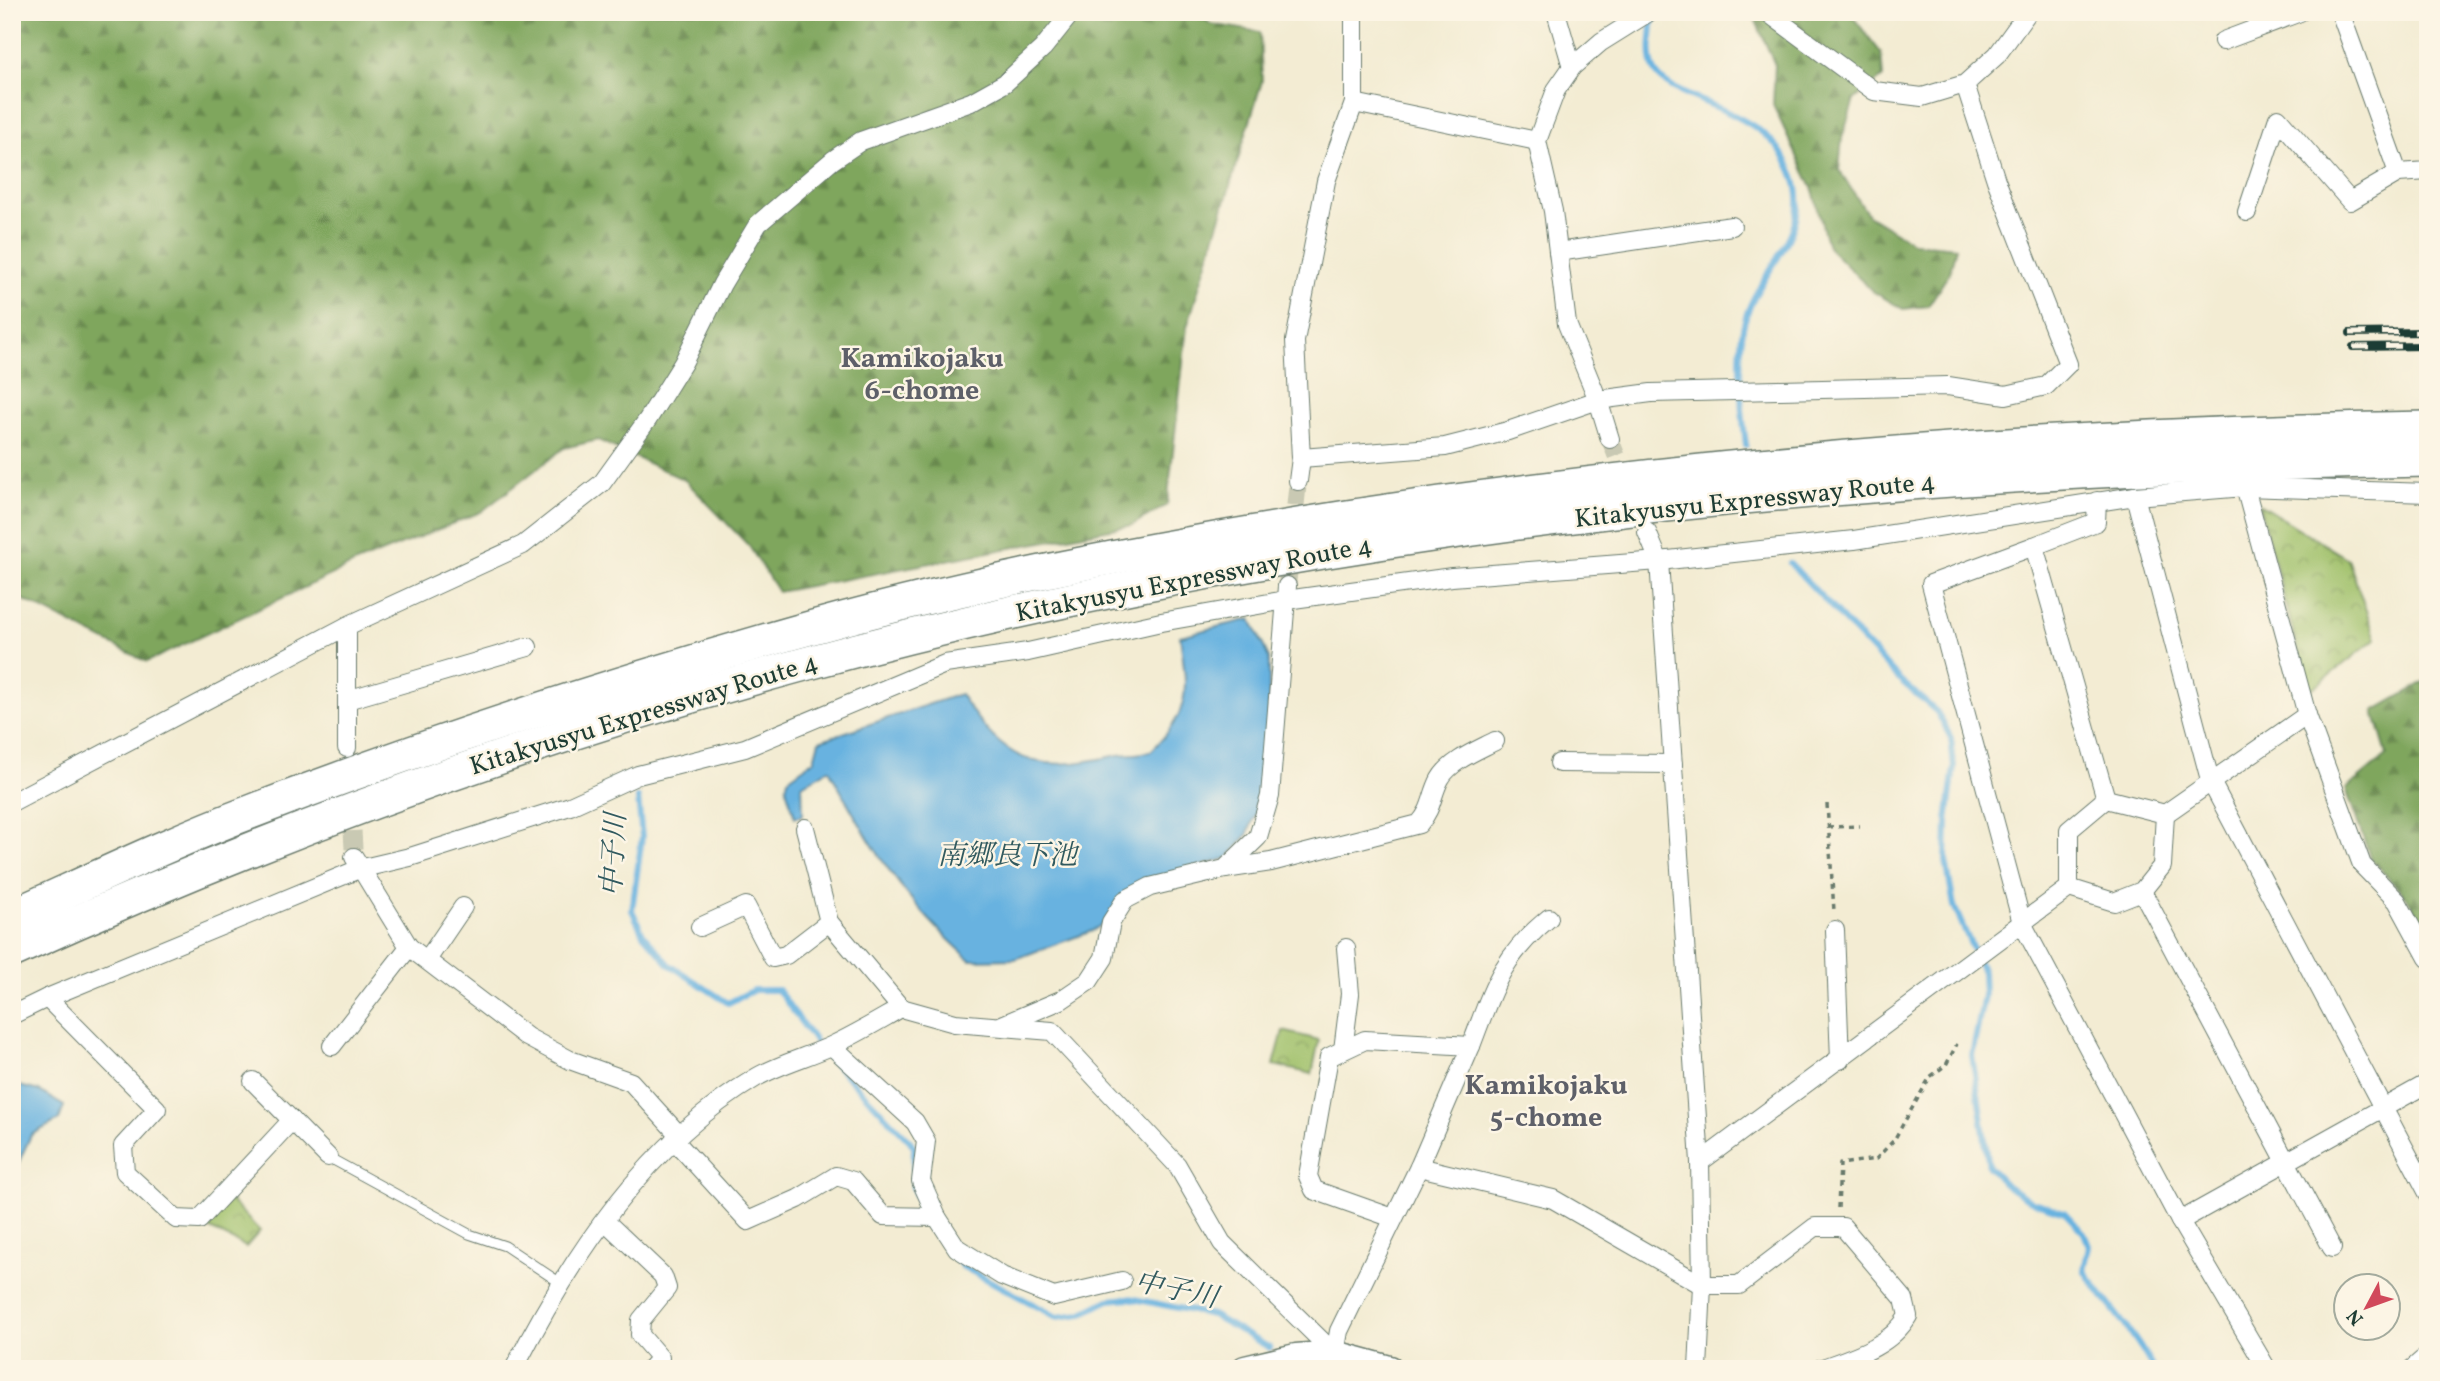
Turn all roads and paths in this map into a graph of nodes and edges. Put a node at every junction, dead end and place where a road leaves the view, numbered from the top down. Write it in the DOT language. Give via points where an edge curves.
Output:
graph roads {
  1 [pos="1072,12"];
  2 [pos="1354,12"];
  3 [pos="1556,12"];
  4 [pos="1767,12"];
  5 [pos="2028,12"];
  6 [pos="2300,12"];
  7 [pos="2340,12"];
  8 [pos="1642,16"];
  9 [pos="2223,41"];
  10 [pos="1572,67"];
  11 [pos="1965,84"];
  12 [pos="1354,103"];
  13 [pos="1537,141"];
  14 [pos="2428,172"];
  15 [pos="2398,173"];
  16 [pos="2246,212"];
  17 [pos="1732,226"];
  18 [pos="1558,252"];
  19 [pos="1598,400"];
  20 [pos="2428,428"];
  21 [pos="1609,439"];
  22 [pos="1301,458"];
  23 [pos="2428,460"];
  24 [pos="1298,481"];
  25 [pos="2245,487"];
  26 [pos="2428,493"];
  27 [pos="2135,496"];
  28 [pos="2098,501"];
  29 [pos="1647,532"];
  30 [pos="2034,546"];
  31 [pos="1659,561"];
  32 [pos="1286,593"];
  33 [pos="347,626"];
  34 [pos="528,647"];
  35 [pos="347,699"];
  36 [pos="2307,715"];
  37 [pos="1495,741"];
  38 [pos="347,748"];
  39 [pos="1559,763"];
  40 [pos="1673,764"];
  41 [pos="2210,780"];
  42 [pos="2106,799"];
  43 [pos="12,802"];
  44 [pos="1827,804"];
  45 [pos="2165,814"];
  46 [pos="1860,826"];
  47 [pos="1828,827"];
  48 [pos="805,828"];
  49 [pos="357,863"];
  50 [pos="1225,869"];
  51 [pos="2069,888"];
  52 [pos="2142,891"];
  53 [pos="463,906"];
  54 [pos="12,916"];
  55 [pos="1549,918"];
  56 [pos="829,922"];
  57 [pos="2022,923"];
  58 [pos="700,927"];
  59 [pos="1835,930"];
  60 [pos="409,947"];
  61 [pos="1346,948"];
  62 [pos="12,951"];
  63 [pos="2428,958"];
  64 [pos="427,960"];
  65 [pos="47,998"];
  66 [pos="901,1008"];
  67 [pos="12,1015"];
  68 [pos="995,1028"];
  69 [pos="1956,1044"];
  70 [pos="332,1046"];
  71 [pos="832,1046"];
  72 [pos="1471,1046"];
  73 [pos="1343,1050"];
  74 [pos="1840,1060"];
  75 [pos="253,1081"];
  76 [pos="2428,1083"];
  77 [pos="2384,1107"];
  78 [pos="292,1120"];
  79 [pos="676,1137"];
  80 [pos="328,1157"];
  81 [pos="2285,1161"];
  82 [pos="1700,1162"];
  83 [pos="1419,1167"];
  84 [pos="2428,1193"];
  85 [pos="937,1217"];
  86 [pos="1392,1217"];
  87 [pos="605,1221"];
  88 [pos="2180,1222"];
  89 [pos="1836,1227"];
  90 [pos="2332,1248"];
  91 [pos="1122,1281"];
  92 [pos="562,1284"];
  93 [pos="1702,1285"];
  94 [pos="1335,1354"];
  95 [pos="514,1369"];
  96 [pos="650,1369"];
  97 [pos="1245,1369"];
  98 [pos="1390,1369"];
  99 [pos="1698,1369"];
  100 [pos="1820,1369"];
  101 [pos="2267,1369"];
  1 -- 33 [label="street" via="1043,48 1005,83 971,102 861,141 833,159 758,224 683,363 603,484 523,545"];
  2 -- 12 [label="street"];
  3 -- 10 [label="street"];
  4 -- 11 [label="street" via="1874,91 1922,97"];
  5 -- 11 [label="street" via="1997,55"];
  6 -- 9 [label="street"];
  7 -- 15 [label="street"];
  8 -- 10 [label="street"];
  10 -- 13 [label="street" via="1556,90"];
  11 -- 19 [label="street" via="1996,180 2068,363 2046,386 2006,395 1948,386 1724,390"];
  12 -- 13 [label="street"];
  12 -- 22 [label="street" via="1326,181 1295,341"];
  13 -- 18 [label="street"];
  14 -- 15 [label="street"];
  15 -- 16 [label="street" via="2350,201 2278,118"];
  17 -- 18 [label="street"];
  18 -- 19 [label="street" via="1567,324"];
  19 -- 21 [label="street"];
  19 -- 22 [label="street" via="1445,447"];
  20 -- 54 [label="highway, Kitakyusyu Expressway Route 4" via="2111,440 1623,478 1412,507 1113,558 789,634 628,682 247,813"];
  22 -- 24 [label="street"];
  23 -- 62 [label="highway, Kitakyusyu Expressway Route 4" via="2115,471 1755,498 1434,536 1121,590 969,622 635,714 257,845"];
  25 -- 26 [label="street"];
  25 -- 27 [label="street"];
  25 -- 36 [label="street"];
  27 -- 28 [label="street"];
  27 -- 41 [label="street"];
  28 -- 30 [label="street" via="2096,522"];
  28 -- 31 [label="street" via="1854,540"];
  29 -- 31 [label="street"];
  30 -- 42 [label="street"];
  30 -- 57 [label="street" via="1931,584"];
  31 -- 32 [label="street"];
  31 -- 40 [label="street"];
  32 -- 49 [label="street" via="1028,652 945,664 745,748 638,775 570,806 410,857"];
  32 -- 50 [label="street" via="1270,796 1258,837"];
  33 -- 35 [label="street"];
  33 -- 43 [label="street"];
  34 -- 35 [label="street"];
  35 -- 38 [label="street"];
  36 -- 41 [label="street"];
  36 -- 63 [label="street" via="2362,865 2397,901"];
  37 -- 50 [label="street" via="1461,759 1440,778 1431,810 1419,824 1271,862"];
  39 -- 40 [label="street"];
  40 -- 82 [label="street"];
  41 -- 45 [label="street"];
  41 -- 77 [label="street"];
  42 -- 45 [label="street"];
  42 -- 51 [label="street" via="2069,830"];
  44 -- 47 [label="path"];
  45 -- 52 [label="street" via="2162,866"];
  46 -- 47 [label="path"];
  47 -- 59 [label="path"];
  48 -- 56 [label="street"];
  49 -- 60 [label="street"];
  49 -- 65 [label="street"];
  50 -- 68 [label="street" via="1150,887 1125,900 1111,922 1104,958 1089,981 1061,1000"];
  51 -- 52 [label="street" via="2114,902"];
  51 -- 57 [label="street"];
  52 -- 81 [label="street"];
  53 -- 64 [label="street"];
  55 -- 72 [label="street" via="1502,966"];
  56 -- 58 [label="street" via="786,955 773,958 746,906"];
  56 -- 66 [label="street"];
  57 -- 74 [label="street"];
  57 -- 88 [label="street"];
  59 -- 74 [label="street"];
  60 -- 64 [label="street"];
  60 -- 70 [label="street"];
  61 -- 73 [label="street" via="1350,994"];
  64 -- 79 [label="street" via="527,1037 570,1060 632,1082"];
  65 -- 67 [label="street"];
  65 -- 78 [label="street" via="158,1109 123,1146 125,1172 176,1219 199,1220"];
  66 -- 68 [label="street"];
  66 -- 71 [label="street"];
  68 -- 94 [label="street" via="1052,1031 1177,1164 1222,1243"];
  69 -- 89 [label="path" via="1946,1065 1930,1077 1894,1140 1876,1159 1840,1164"];
  71 -- 79 [label="street" via="758,1077"];
  71 -- 85 [label="street" via="915,1122 926,1141 921,1181"];
  72 -- 73 [label="street" via="1365,1040"];
  72 -- 83 [label="street"];
  73 -- 86 [label="street" via="1329,1057 1308,1176 1314,1190"];
  74 -- 82 [label="street"];
  75 -- 78 [label="street"];
  76 -- 77 [label="street"];
  77 -- 81 [label="street"];
  77 -- 84 [label="street"];
  78 -- 80 [label="street"];
  79 -- 85 [label="street" via="748,1221 836,1176 853,1181 883,1216"];
  79 -- 87 [label="street"];
  80 -- 92 [label="lane" via="458,1228 505,1246"];
  81 -- 88 [label="street"];
  81 -- 90 [label="street"];
  82 -- 93 [label="street"];
  83 -- 86 [label="street"];
  83 -- 93 [label="street" via="1553,1199"];
  85 -- 91 [label="street" via="957,1248 1002,1276 1054,1297"];
  86 -- 94 [label="street" via="1339,1331"];
  87 -- 92 [label="street"];
  87 -- 96 [label="street" via="663,1276 667,1288 641,1320 640,1335 660,1358"];
  88 -- 101 [label="street"];
  89 -- 93 [label="street" via="1815,1227 1739,1284"];
  89 -- 100 [label="street" via="1843,1227 1904,1299 1908,1316 1898,1333"];
  92 -- 95 [label="street"];
  93 -- 99 [label="street"];
  94 -- 97 [label="street"];
  94 -- 98 [label="street"];
}
